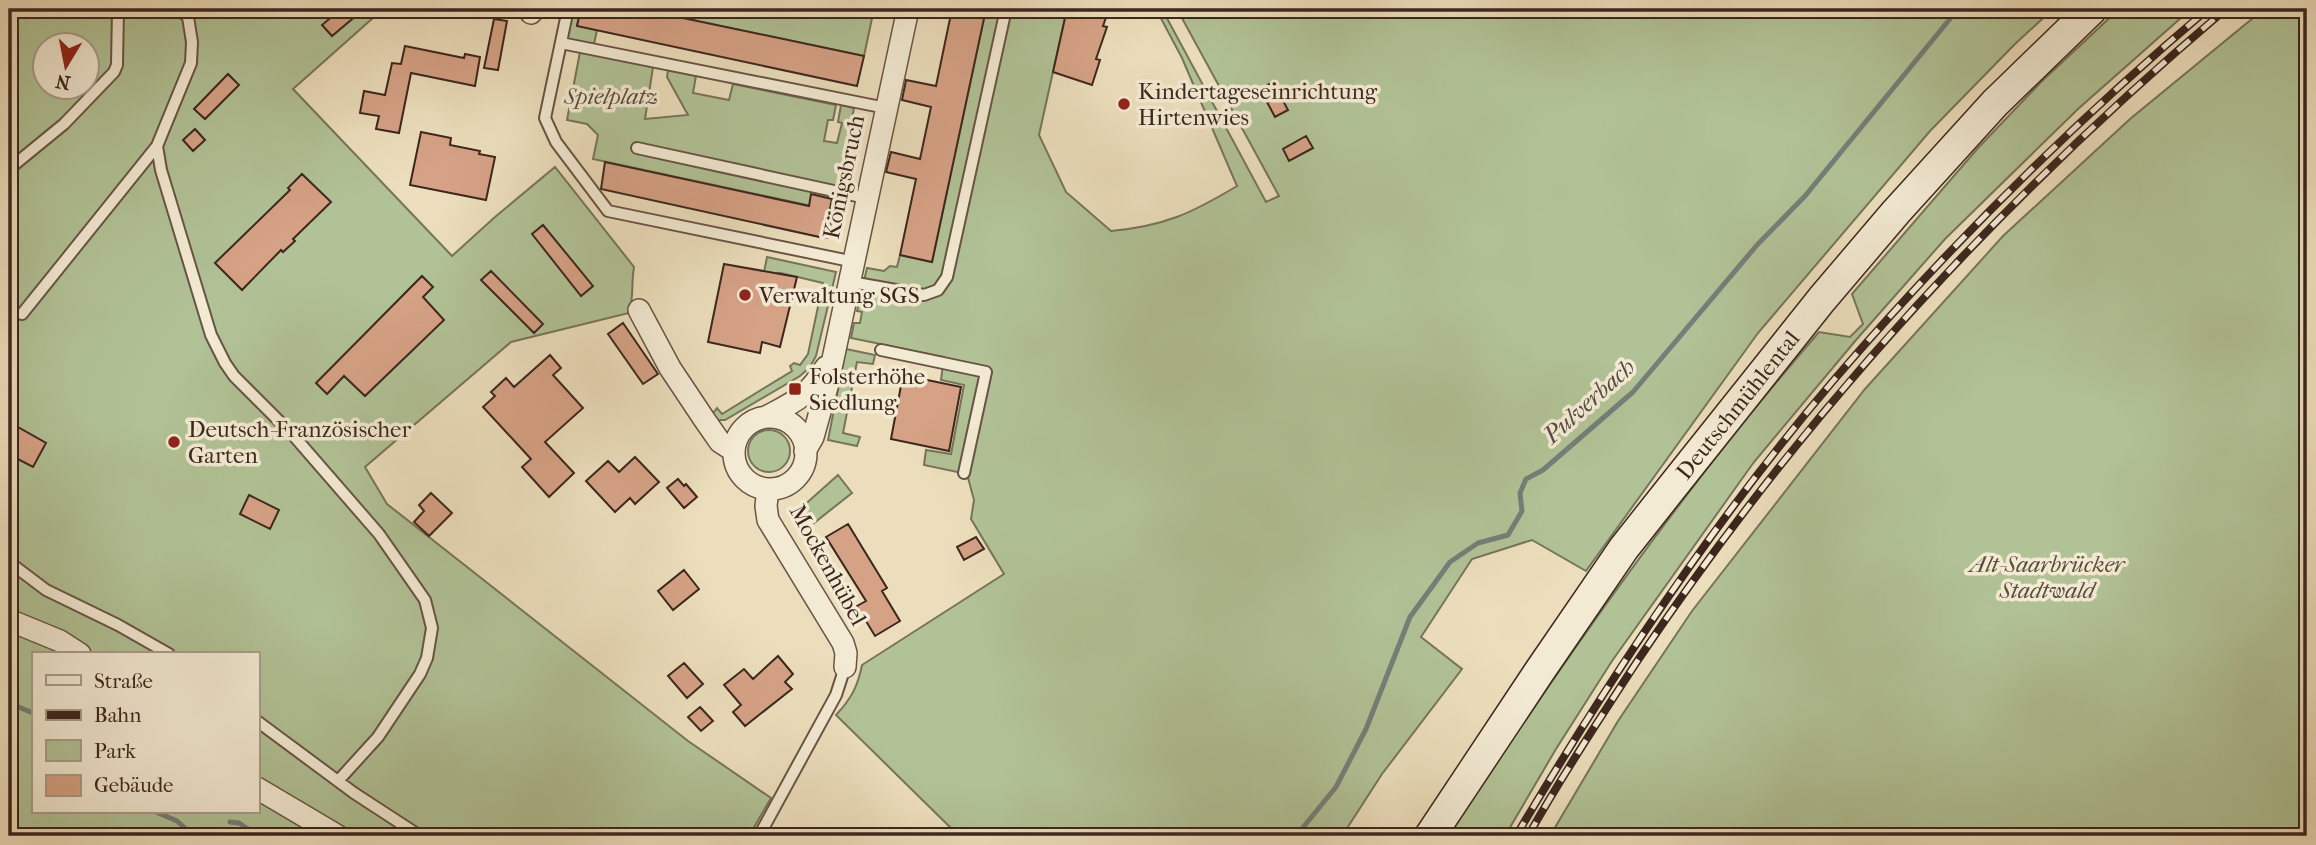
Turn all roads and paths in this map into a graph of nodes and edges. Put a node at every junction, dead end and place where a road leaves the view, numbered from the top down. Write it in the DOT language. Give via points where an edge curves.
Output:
graph roads {
  1 [pos="118,9"];
  2 [pos="178,9"];
  3 [pos="568,9"];
  4 [pos="908,9"];
  5 [pos="1006,9"];
  6 [pos="2092,9"];
  7 [pos="561,43"];
  8 [pos="886,108"];
  9 [pos="157,146"];
  10 [pos="637,148"];
  11 [pos="9,169"];
  12 [pos="866,198"];
  13 [pos="853,272"];
  14 [pos="639,310"];
  15 [pos="22,314"];
  16 [pos="881,350"];
  17 [pos="833,357"];
  18 [pos="766,417"];
  19 [pos="734,451"];
  20 [pos="806,451"];
  21 [pos="964,473"];
  22 [pos="768,489"];
  23 [pos="9,562"];
  24 [pos="9,620"];
  25 [pos="77,652"];
  26 [pos="165,652"];
  27 [pos="845,667"];
  28 [pos="259,722"];
  29 [pos="338,781"];
  30 [pos="259,790"];
  31 [pos="338,836"];
  32 [pos="420,836"];
  33 [pos="759,836"];
  34 [pos="1430,836"];
  1 -- 11 [label="lane" via="114,72 64,124"];
  2 -- 9 [label="lane" via="188,17 191,63"];
  3 -- 7 [label="lane"];
  4 -- 8 [label="street, Königsbruch"];
  5 -- 13 [label="lane" via="947,277 939,290 925,295"];
  6 -- 34 [label="main road, Deutschmühlental" via="1995,103 1822,299 1624,548"];
  7 -- 8 [label="lane"];
  7 -- 13 [label="lane" via="545,118 556,142 608,211"];
  8 -- 12 [label="street, Königsbruch"];
  9 -- 15 [label="lane"];
  9 -- 29 [label="lane" via="216,348 234,376 293,435 379,534 425,600 432,628 420,674 378,737"];
  10 -- 12 [label="lane"];
  12 -- 13 [label="street, Königsbruch"];
  13 -- 17 [label="street, Königsbruch"];
  14 -- 19 [label="street" via="704,419 720,442"];
  16 -- 21 [label="lane" via="986,372"];
  17 -- 18 [label="street, Königsbruch" via="802,397"];
  17 -- 20 [label="street, Königsbruch"];
  18 -- 19 [label="street, Königsbruch" via="748,425"];
  18 -- 20 [label="street" via="790,423 801,435"];
  19 -- 22 [label="street" via="739,472 747,481"];
  20 -- 22 [label="street, Königsbruch" via="798,475"];
  22 -- 27 [label="street, Mockenhübel" via="768,520 843,643"];
  23 -- 26 [label="lane" via="46,590"];
  24 -- 25 [label="street"];
  27 -- 33 [label="lane" via="836,695"];
  28 -- 29 [label="lane"];
  29 -- 32 [label="lane"];
  30 -- 31 [label="street"];
}
